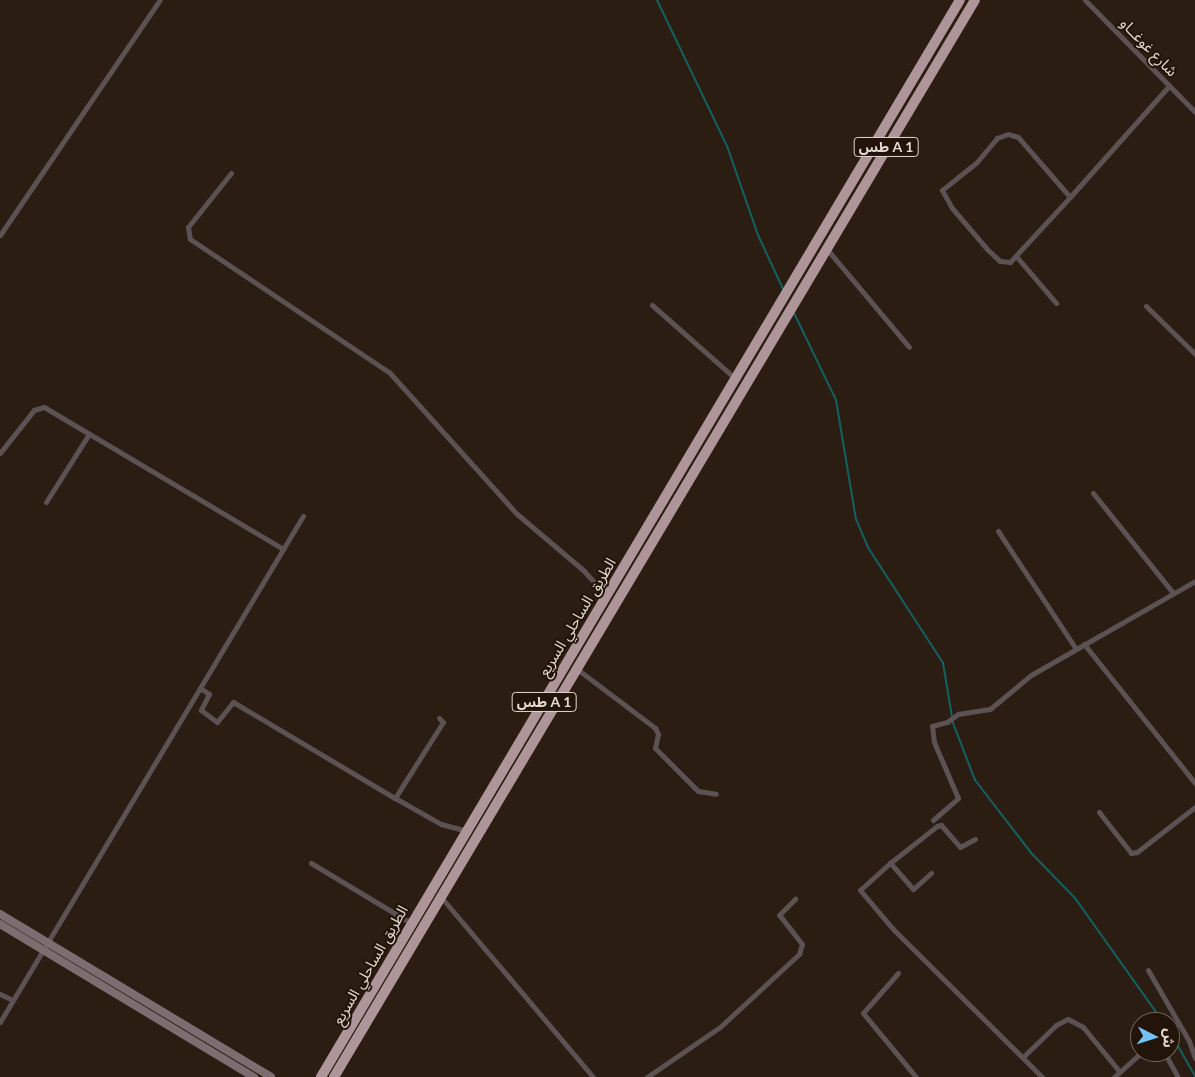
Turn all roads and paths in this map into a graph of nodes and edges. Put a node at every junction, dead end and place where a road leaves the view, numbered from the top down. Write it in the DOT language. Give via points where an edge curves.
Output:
graph roads {
  1 [pos="160,0"];
  2 [pos="960,0"];
  3 [pos="975,0"];
  4 [pos="1085,0"];
  5 [pos="1169,86"];
  6 [pos="1195,112"];
  7 [pos="231,173"];
  8 [pos="1070,198"];
  9 [pos="0,235"];
  10 [pos="826,248"];
  11 [pos="1016,256"];
  12 [pos="794,292"];
  13 [pos="1056,303"];
  14 [pos="652,304"];
  15 [pos="1146,306"];
  16 [pos="772,329"];
  17 [pos="909,347"];
  18 [pos="1195,354"];
  19 [pos="736,380"];
  20 [pos="89,434"];
  21 [pos="0,453"];
  22 [pos="1093,493"];
  23 [pos="46,502"];
  24 [pos="303,516"];
  25 [pos="998,531"];
  26 [pos="283,549"];
  27 [pos="1195,581"];
  28 [pos="1173,593"];
  29 [pos="606,596"];
  30 [pos="1084,644"];
  31 [pos="1076,649"];
  32 [pos="576,669"];
  33 [pos="200,688"];
  34 [pos="438,718"];
  35 [pos="1195,783"];
  36 [pos="716,794"];
  37 [pos="396,798"];
  38 [pos="1195,806"];
  39 [pos="1099,812"];
  40 [pos="933,820"];
  41 [pos="467,831"];
  42 [pos="976,839"];
  43 [pos="890,863"];
  44 [pos="311,864"];
  45 [pos="930,873"];
  46 [pos="441,898"];
  47 [pos="795,899"];
  48 [pos="0,914"];
  49 [pos="410,923"];
  50 [pos="0,924"];
  51 [pos="50,944"];
  52 [pos="45,952"];
  53 [pos="1148,970"];
  54 [pos="898,973"];
  55 [pos="104,976"];
  56 [pos="100,985"];
  57 [pos="0,994"];
  58 [pos="13,1000"];
  59 [pos="0,1022"];
  60 [pos="228,1056"];
  61 [pos="1023,1057"];
  62 [pos="1195,1058"];
  63 [pos="1131,1062"];
  64 [pos="1170,1062"];
  65 [pos="1120,1072"];
  66 [pos="254,1077"];
  67 [pos="271,1077"];
  68 [pos="321,1077"];
  69 [pos="334,1077"];
  70 [pos="594,1077"];
  71 [pos="647,1077"];
  72 [pos="916,1077"];
  73 [pos="1042,1077"];
  74 [pos="1114,1077"];
  75 [pos="1178,1077"];
  1 -- 9 [label="street"];
  2 -- 12 [label="highway, طس A 1"];
  3 -- 10 [label="highway, طس A 1"];
  4 -- 5 [label="street, شارع غوغــاو"];
  5 -- 6 [label="street, شارع غوغــاو"];
  5 -- 8 [label="street"];
  7 -- 29 [label="street" via="188,227 190,239 389,372 512,509 583,570"];
  8 -- 11 [label="street"];
  8 -- 11 [label="street" via="1018,137 1008,134 998,138 977,162 945,186 944,196 988,250 1005,263"];
  10 -- 12 [label="highway, طس A 1"];
  10 -- 17 [label="street"];
  11 -- 13 [label="street"];
  12 -- 16 [label="highway"];
  14 -- 19 [label="street"];
  15 -- 18 [label="street"];
  16 -- 19 [label="highway, الطريق الساحلي السريع / طس A 1"];
  16 -- 32 [label="highway, الطريق الساحلي السريع / طس A 1"];
  19 -- 29 [label="highway, الطريق الساحلي السريع / طس A 1"];
  20 -- 21 [label="street" via="46,408 37,408"];
  20 -- 23 [label="street"];
  20 -- 26 [label="street"];
  22 -- 28 [label="street"];
  24 -- 26 [label="street"];
  25 -- 31 [label="street"];
  26 -- 33 [label="street"];
  27 -- 28 [label="street"];
  28 -- 30 [label="street"];
  29 -- 41 [label="highway, الطريق الساحلي السريع / طس A 1"];
  30 -- 31 [label="street"];
  30 -- 35 [label="street"];
  31 -- 40 [label="street" via="1031,675 990,709 958,714 947,722 932,726 934,742 958,798"];
  32 -- 36 [label="street" via="655,728 658,734 656,748 698,791"];
  32 -- 46 [label="highway, الطريق الساحلي السريع / طس A 1"];
  33 -- 37 [label="street" via="209,694 201,710 217,722 233,702"];
  33 -- 51 [label="street"];
  34 -- 37 [label="street" via="443,722"];
  37 -- 41 [label="street" via="441,824"];
  38 -- 39 [label="street" via="1138,852 1131,852"];
  41 -- 49 [label="highway, الطريق الساحلي السريع / طس A 1"];
  42 -- 43 [label="street" via="960,847 941,826 937,826"];
  43 -- 45 [label="street" via="913,890"];
  43 -- 61 [label="street" via="860,890 862,895 936,974"];
  44 -- 49 [label="street"];
  46 -- 69 [label="highway, الطريق الساحلي السريع / طس A 1"];
  46 -- 70 [label="street"];
  47 -- 71 [label="street" via="779,915 802,944 799,954 720,1027"];
  48 -- 51 [label="street"];
  49 -- 68 [label="highway, الطريق الساحلي السريع / طس A 1"];
  50 -- 52 [label="street"];
  51 -- 52 [label="street"];
  51 -- 55 [label="street"];
  52 -- 56 [label="street"];
  52 -- 58 [label="street"];
  53 -- 62 [label="street" via="1189,1041"];
  54 -- 72 [label="street" via="863,1014"];
  55 -- 56 [label="street"];
  55 -- 60 [label="street"];
  56 -- 60 [label="street"];
  57 -- 58 [label="street"];
  58 -- 59 [label="street"];
  60 -- 66 [label="street"];
  60 -- 67 [label="street"];
  61 -- 65 [label="street" via="1056,1025 1068,1019 1083,1027"];
  61 -- 73 [label="street"];
  63 -- 65 [label="street"];
  64 -- 75 [label="street"];
  65 -- 74 [label="street"];
}
